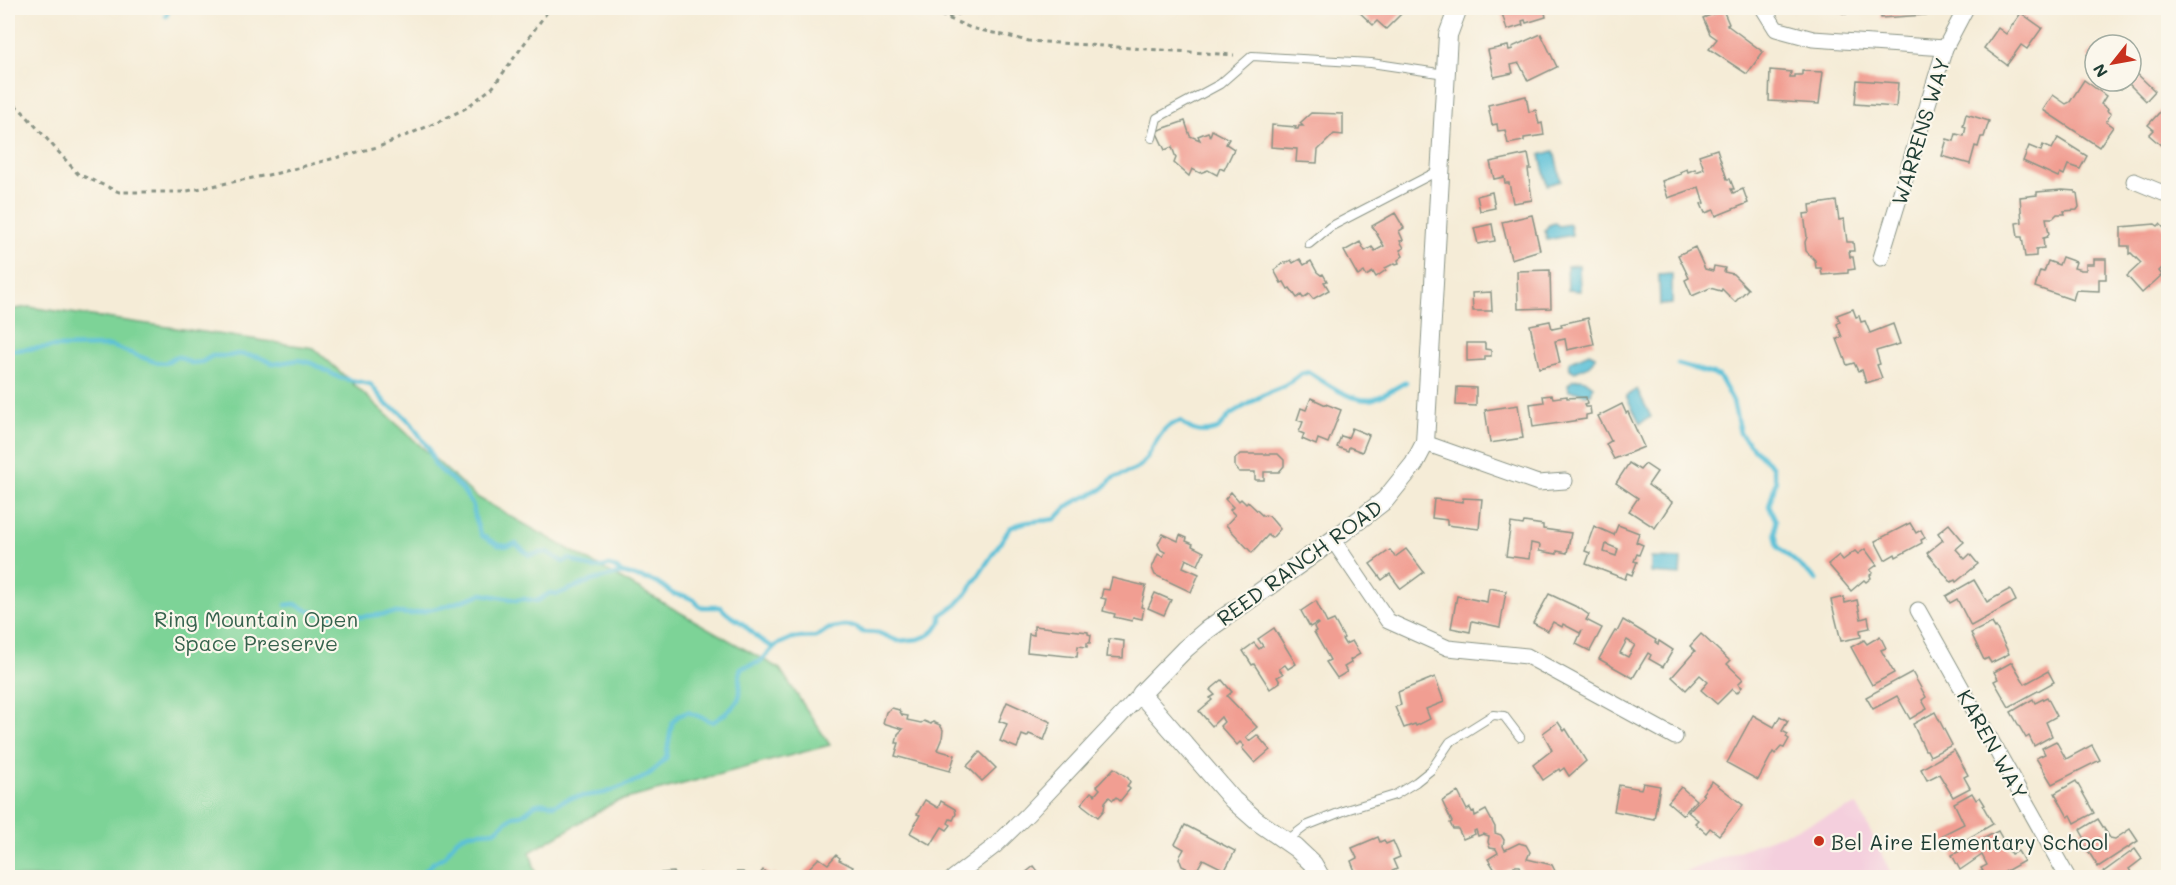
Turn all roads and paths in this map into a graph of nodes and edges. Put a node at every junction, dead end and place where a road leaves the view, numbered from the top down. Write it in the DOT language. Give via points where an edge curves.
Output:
graph roads {
  1 [pos="550,8"];
  2 [pos="924,8"];
  3 [pos="980,8"];
  4 [pos="1458,8"];
  5 [pos="1763,8"];
  6 [pos="1966,8"];
  7 [pos="946,17"];
  8 [pos="1945,48"];
  9 [pos="1252,56"];
  10 [pos="1445,74"];
  11 [pos="8,99"];
  12 [pos="1152,138"];
  13 [pos="1440,171"];
  14 [pos="2134,181"];
  15 [pos="2169,195"];
  16 [pos="1309,244"];
  17 [pos="1881,258"];
  18 [pos="1425,443"];
  19 [pos="1565,481"];
  20 [pos="1334,540"];
  21 [pos="1918,610"];
  22 [pos="1141,694"];
  23 [pos="1520,737"];
  24 [pos="1675,737"];
  25 [pos="1286,841"];
  26 [pos="953,878"];
  27 [pos="1321,878"];
  28 [pos="2068,878"];
  1 -- 11 [label="path" via="493,87 466,108 438,122 381,146 278,173 182,192 119,192 78,174"];
  2 -- 7 [label="path"];
  3 -- 7 [label="path"];
  4 -- 10 [label="street, REED RANCH ROAD" via="1448,35"];
  5 -- 8 [label="street" via="1776,29 1813,39"];
  6 -- 8 [label="street, WARRENS WAY"];
  7 -- 9 [label="path" via="971,28 1029,41"];
  8 -- 17 [label="street, WARRENS WAY"];
  9 -- 10 [label="lane" via="1371,63"];
  9 -- 12 [label="lane" via="1220,84 1157,118"];
  10 -- 13 [label="street, REED RANCH ROAD"];
  13 -- 16 [label="lane" via="1330,227"];
  13 -- 18 [label="street, REED RANCH ROAD"];
  14 -- 15 [label="street"];
  18 -- 19 [label="street" via="1538,483"];
  18 -- 20 [label="street, REED RANCH ROAD" via="1414,464 1385,500"];
  20 -- 22 [label="street, REED RANCH ROAD" via="1207,630"];
  20 -- 24 [label="street" via="1388,621 1448,648 1527,656"];
  21 -- 28 [label="street, KAREN WAY"];
  22 -- 25 [label="street" via="1233,801"];
  22 -- 26 [label="street, REED RANCH ROAD" via="1020,822"];
  23 -- 25 [label="lane" via="1504,716 1493,715 1450,742 1431,770 1395,795 1306,826"];
  25 -- 27 [label="street" via="1313,864"];
}
